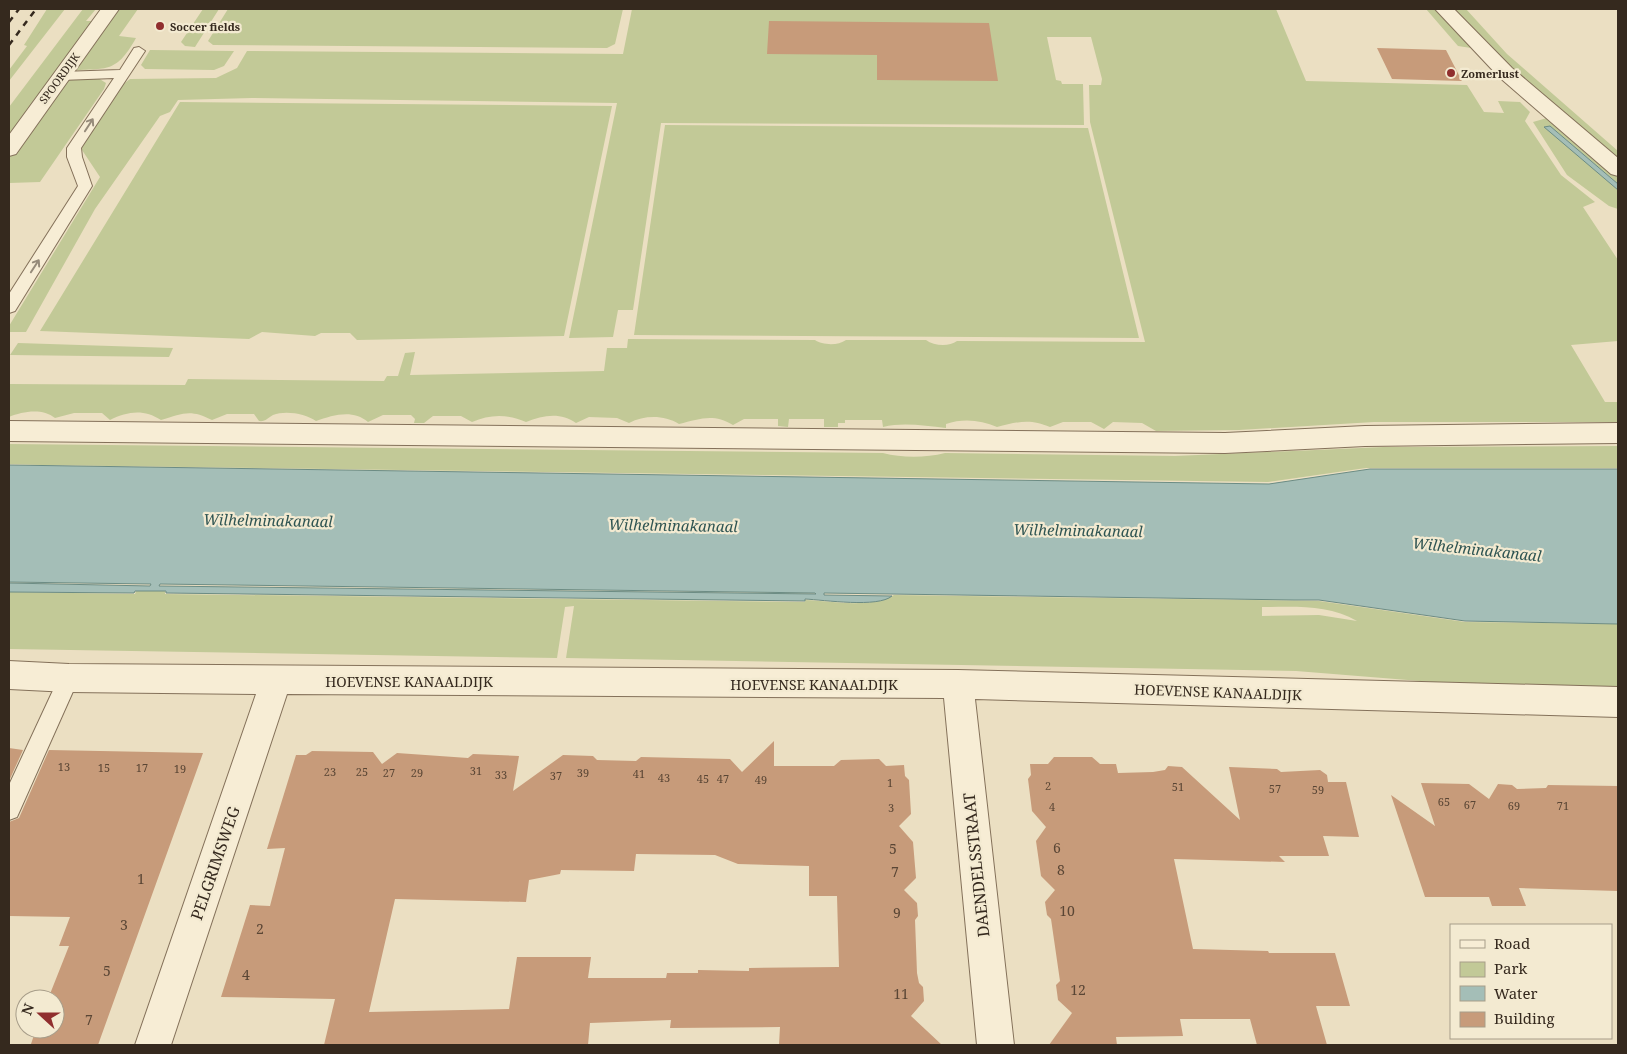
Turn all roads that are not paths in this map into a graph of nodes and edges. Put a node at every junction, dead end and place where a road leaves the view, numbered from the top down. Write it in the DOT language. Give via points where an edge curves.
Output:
graph roads {
  1 [pos="110,9"];
  2 [pos="1444,9"];
  3 [pos="138,51"];
  4 [pos="87,74"];
  5 [pos="123,74"];
  6 [pos="60,76"];
  7 [pos="9,149"];
  8 [pos="1618,169"];
  9 [pos="9,307"];
  10 [pos="9,431"];
  11 [pos="1618,434"];
  12 [pos="9,676"];
  13 [pos="69,678"];
  14 [pos="276,680"];
  15 [pos="958,684"];
  16 [pos="1618,702"];
  17 [pos="9,808"];
  18 [pos="153,1045"];
  19 [pos="995,1045"];
  1 -- 6 [label="street, SPOORDIJK"];
  2 -- 8 [label="street" via="1512,78"];
  3 -- 5 [label="lane"];
  4 -- 5 [label="lane"];
  4 -- 6 [label="lane"];
  9 -- 5 [label="lane, one-way" via="85,186 74,148"];
  6 -- 7 [label="street, SPOORDIJK"];
  10 -- 11 [label="street" via="1225,443 1365,436"];
  12 -- 13 [label="street, HOEVENSE KANAALDIJK"];
  13 -- 14 [label="street, HOEVENSE KANAALDIJK"];
  13 -- 17 [label="lane"];
  14 -- 15 [label="street, HOEVENSE KANAALDIJK"];
  14 -- 18 [label="street, PELGRIMSWEG"];
  15 -- 16 [label="street, HOEVENSE KANAALDIJK"];
  15 -- 19 [label="street, DAENDELSSTRAAT"];
}
